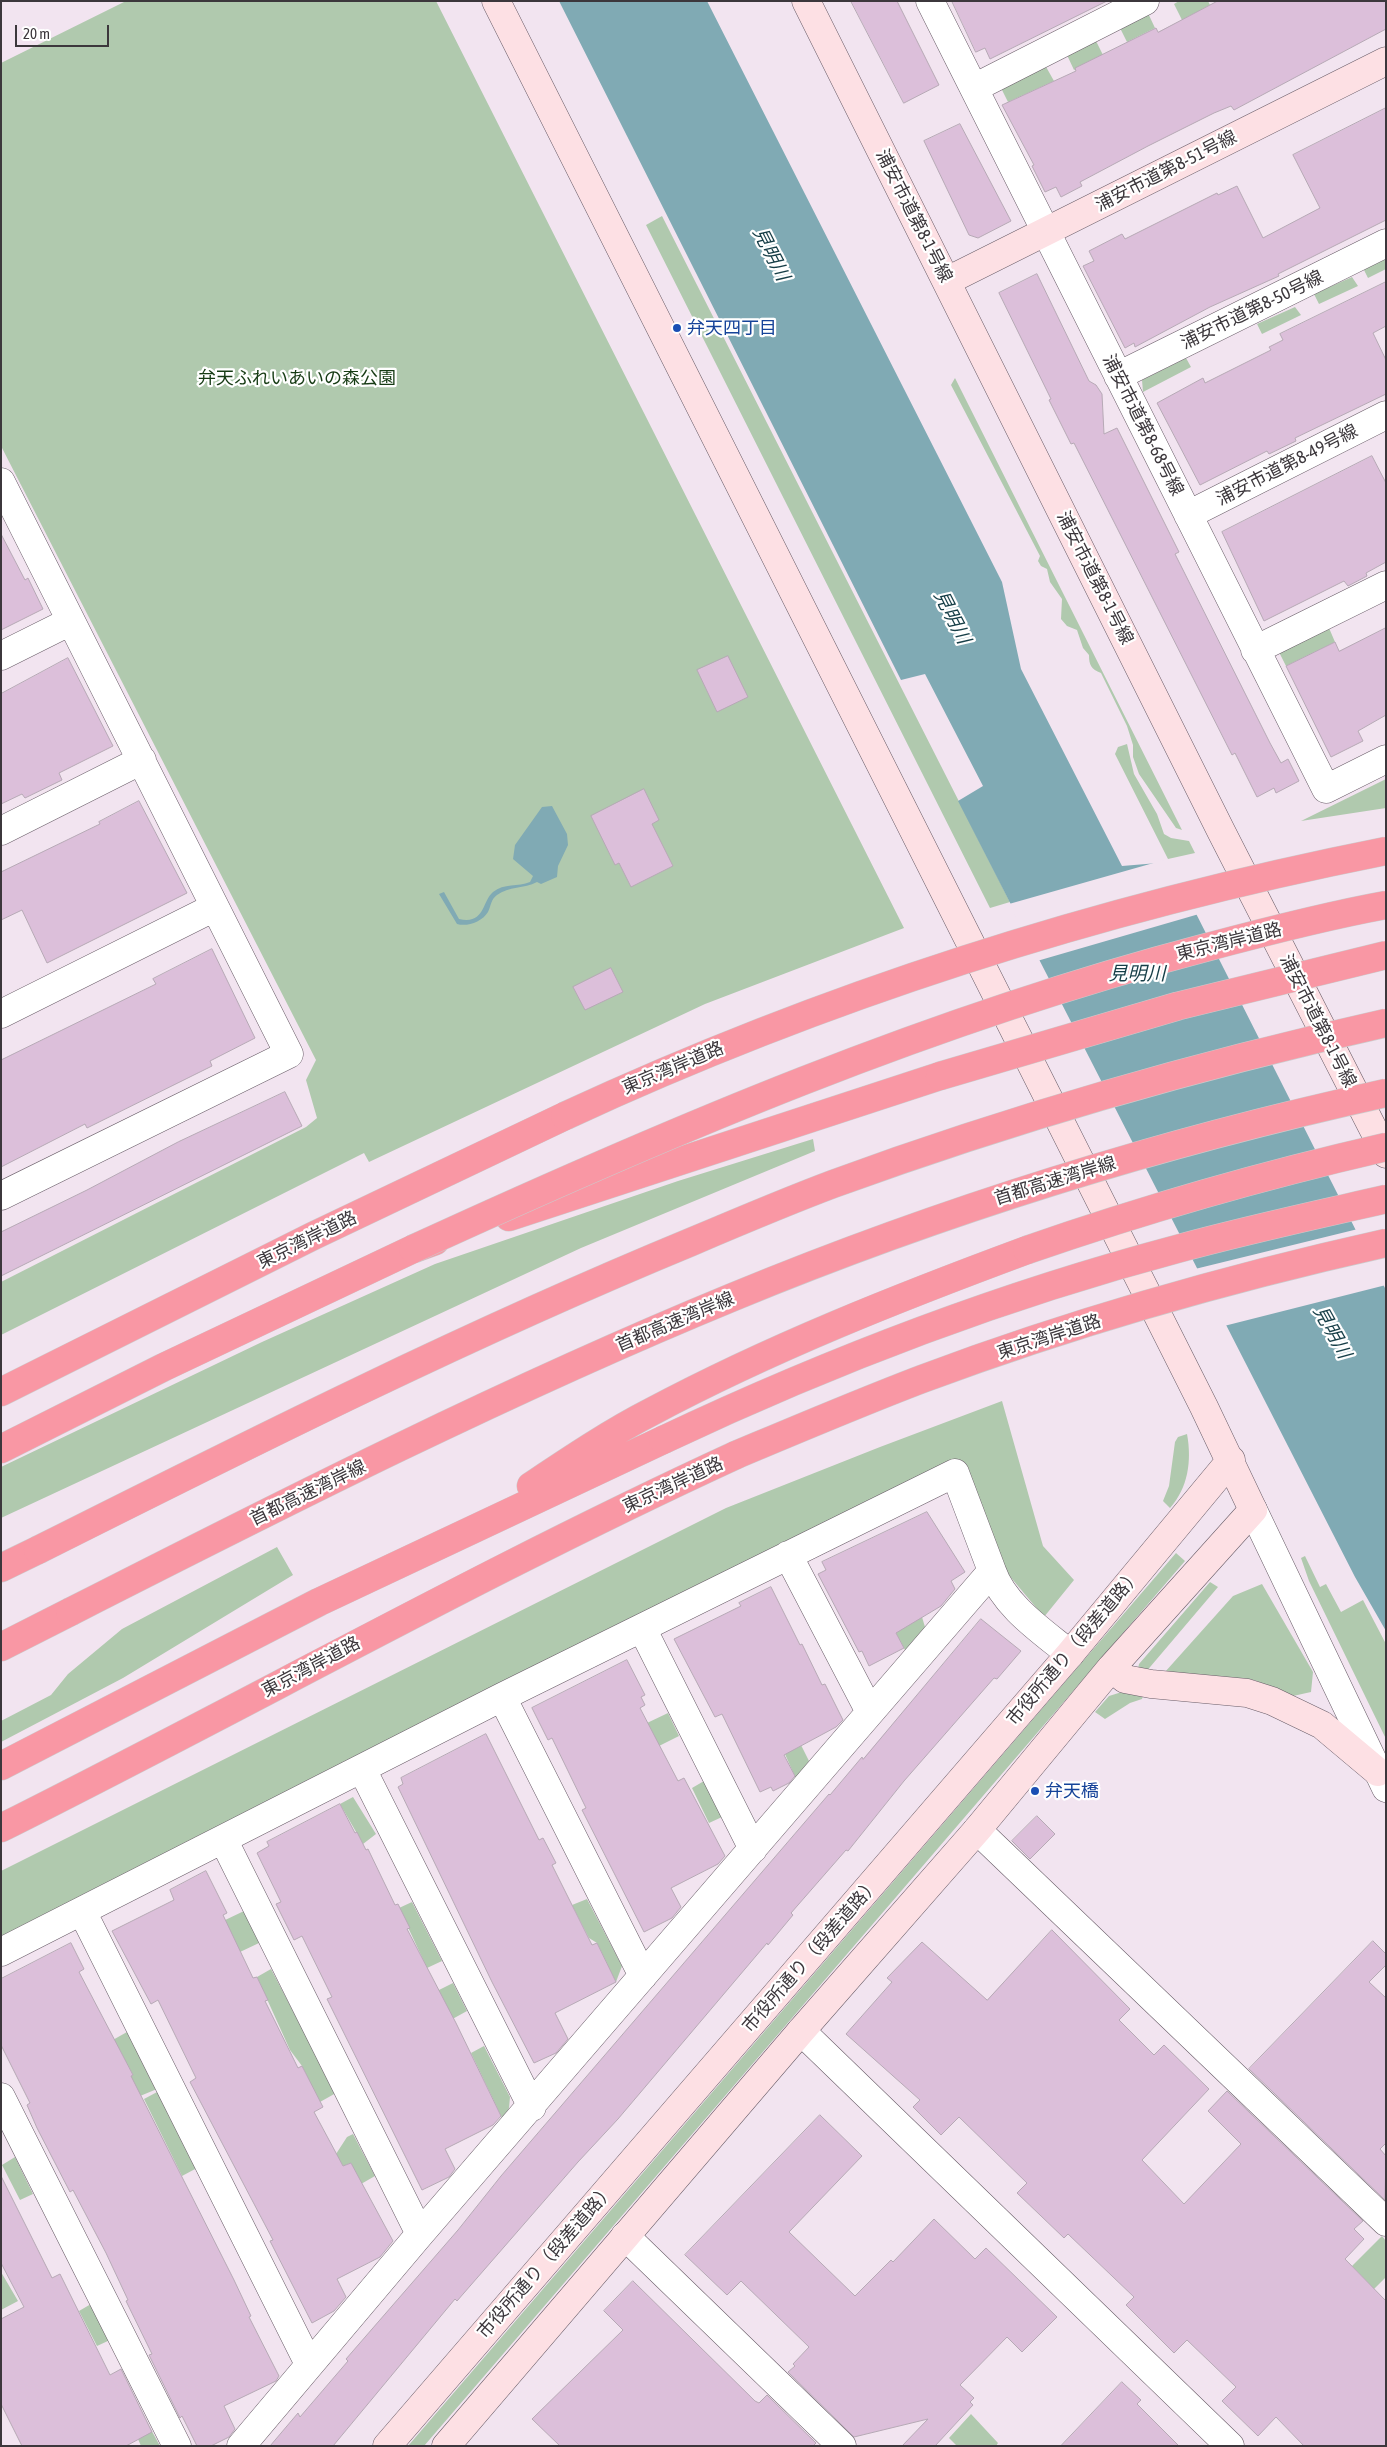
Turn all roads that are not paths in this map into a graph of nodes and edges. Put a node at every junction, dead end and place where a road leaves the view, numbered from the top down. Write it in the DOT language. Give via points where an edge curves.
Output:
graph roads {
  1 [pos="496,1"];
  2 [pos="806,1"];
  3 [pos="930,1"];
  4 [pos="1145,1"];
  5 [pos="1386,61"];
  6 [pos="974,88"];
  7 [pos="1046,231"];
  8 [pos="1386,243"];
  9 [pos="947,281"];
  10 [pos="1118,376"];
  11 [pos="1386,415"];
  12 [pos="1,482"];
  13 [pos="1188,515"];
  14 [pos="1386,585"];
  15 [pos="71,621"];
  16 [pos="1255,650"];
  17 [pos="1,656"];
  18 [pos="1386,759"];
  19 [pos="142,760"];
  20 [pos="1,831"];
  21 [pos="1386,851"];
  22 [pos="1386,905"];
  23 [pos="215,907"];
  24 [pos="1386,956"];
  25 [pos="1,1014"];
  26 [pos="1386,1023"];
  27 [pos="1386,1093"];
  28 [pos="1386,1147"];
  29 [pos="1386,1154"];
  30 [pos="1,1196"];
  31 [pos="1386,1199"];
  32 [pos="1386,1243"];
  33 [pos="413,1249"];
  34 [pos="1,1392"];
  35 [pos="1,1449"];
  36 [pos="1230,1460"];
  37 [pos="1253,1510"];
  38 [pos="455,1536"];
  39 [pos="788,1555"];
  40 [pos="1,1568"];
  41 [pos="992,1571"];
  42 [pos="642,1628"];
  43 [pos="1,1647"];
  44 [pos="1070,1654"];
  45 [pos="1111,1668"];
  46 [pos="502,1697"];
  47 [pos="870,1712"];
  48 [pos="1,1766"];
  49 [pos="362,1769"];
  50 [pos="1382,1780"];
  51 [pos="1,1828"];
  52 [pos="977,1830"];
  53 [pos="223,1839"];
  54 [pos="753,1849"];
  55 [pos="82,1911"];
  56 [pos="1,1952"];
  57 [pos="643,1976"];
  58 [pos="801,2031"];
  59 [pos="1,2097"];
  60 [pos="532,2107"];
  61 [pos="1386,2222"];
  62 [pos="420,2234"];
  63 [pos="624,2236"];
  64 [pos="309,2364"];
  65 [pos="449,2445"];
  66 [pos="177,2446"];
  67 [pos="241,2446"];
  68 [pos="387,2446"];
  69 [pos="842,2446"];
  70 [pos="1230,2446"];
  1 -- 36 [label="street"];
  2 -- 9 [label="street, 浦安市道第8-1号線"];
  3 -- 6 [label="street, 浦安市道第8-68号線"];
  4 -- 6 [label="street"];
  5 -- 7 [label="street, 浦安市道第8-51号線"];
  6 -- 7 [label="street, 浦安市道第8-68号線"];
  7 -- 9 [label="street, 浦安市道第8-51号線"];
  7 -- 10 [label="street, 浦安市道第8-68号線"];
  8 -- 10 [label="street, 浦安市道第8-50号線"];
  9 -- 29 [label="street, 浦安市道第8-1号線" via="1216,822"];
  10 -- 13 [label="street, 浦安市道第8-68号線"];
  11 -- 13 [label="street, 浦安市道第8-49号線"];
  12 -- 15 [label="street"];
  13 -- 16 [label="street, 浦安市道第8-68号線"];
  14 -- 16 [label="street"];
  15 -- 17 [label="street"];
  15 -- 19 [label="street"];
  16 -- 18 [label="street, 浦安市道第8-68号線" via="1326,789"];
  19 -- 20 [label="street"];
  19 -- 23 [label="street"];
  21 -- 34 [label="highway, 東京湾岸道路, bridge" via="1193,894 972,959 744,1038 565,1116 313,1236"];
  22 -- 33 [label="highway, 東京湾岸道路, bridge" via="1146,963 920,1036 672,1132"];
  23 -- 25 [label="street"];
  23 -- 30 [label="street" via="289,1054"];
  24 -- 33 [label="highway, bridge" via="1246,988 1086,1032 676,1161"];
  26 -- 40 [label="highway, bridge" via="1197,1068 1089,1098 972,1134 829,1185 584,1286 374,1384"];
  27 -- 43 [label="highway, 首都高速湾岸線, bridge" via="1226,1131 1008,1195 854,1249 753,1289 616,1346 402,1446"];
  28 -- 38 [label="highway, bridge" via="1181,1199 1027,1250 825,1331 743,1366 650,1412"];
  31 -- 38 [label="highway, bridge" via="1176,1249 989,1307 846,1358"];
  32 -- 51 [label="highway, 東京湾岸道路, bridge" via="1220,1284 1022,1346 922,1379 736,1455 439,1600"];
  33 -- 35 [label="highway, 東京湾岸道路" via="164,1367"];
  36 -- 37 [label="street"];
  36 -- 44 [label="street, 市役所通り（段差道路）"];
  37 -- 45 [label="street"];
  37 -- 50 [label="street"];
  38 -- 48 [label="highway" via="198,1663"];
  39 -- 41 [label="street" via="955,1473"];
  39 -- 42 [label="street"];
  39 -- 47 [label="street"];
  41 -- 44 [label="street" via="998,1588"];
  41 -- 47 [label="street"];
  42 -- 46 [label="street"];
  42 -- 54 [label="street"];
  44 -- 68 [label="street, 市役所通り（段差道路）"];
  45 -- 50 [label="street" via="1124,1679 1247,1693 1272,1701 1322,1725"];
  45 -- 52 [label="street"];
  46 -- 49 [label="street"];
  46 -- 57 [label="street"];
  47 -- 54 [label="street"];
  49 -- 53 [label="street"];
  49 -- 60 [label="street"];
  52 -- 58 [label="street"];
  52 -- 61 [label="street"];
  53 -- 55 [label="street"];
  53 -- 62 [label="street"];
  54 -- 57 [label="street"];
  55 -- 56 [label="street"];
  55 -- 64 [label="street"];
  57 -- 60 [label="street"];
  58 -- 63 [label="street"];
  58 -- 70 [label="street"];
  59 -- 66 [label="street"];
  60 -- 62 [label="street"];
  62 -- 64 [label="street"];
  63 -- 65 [label="street"];
  63 -- 69 [label="street"];
  64 -- 67 [label="street"];
}
